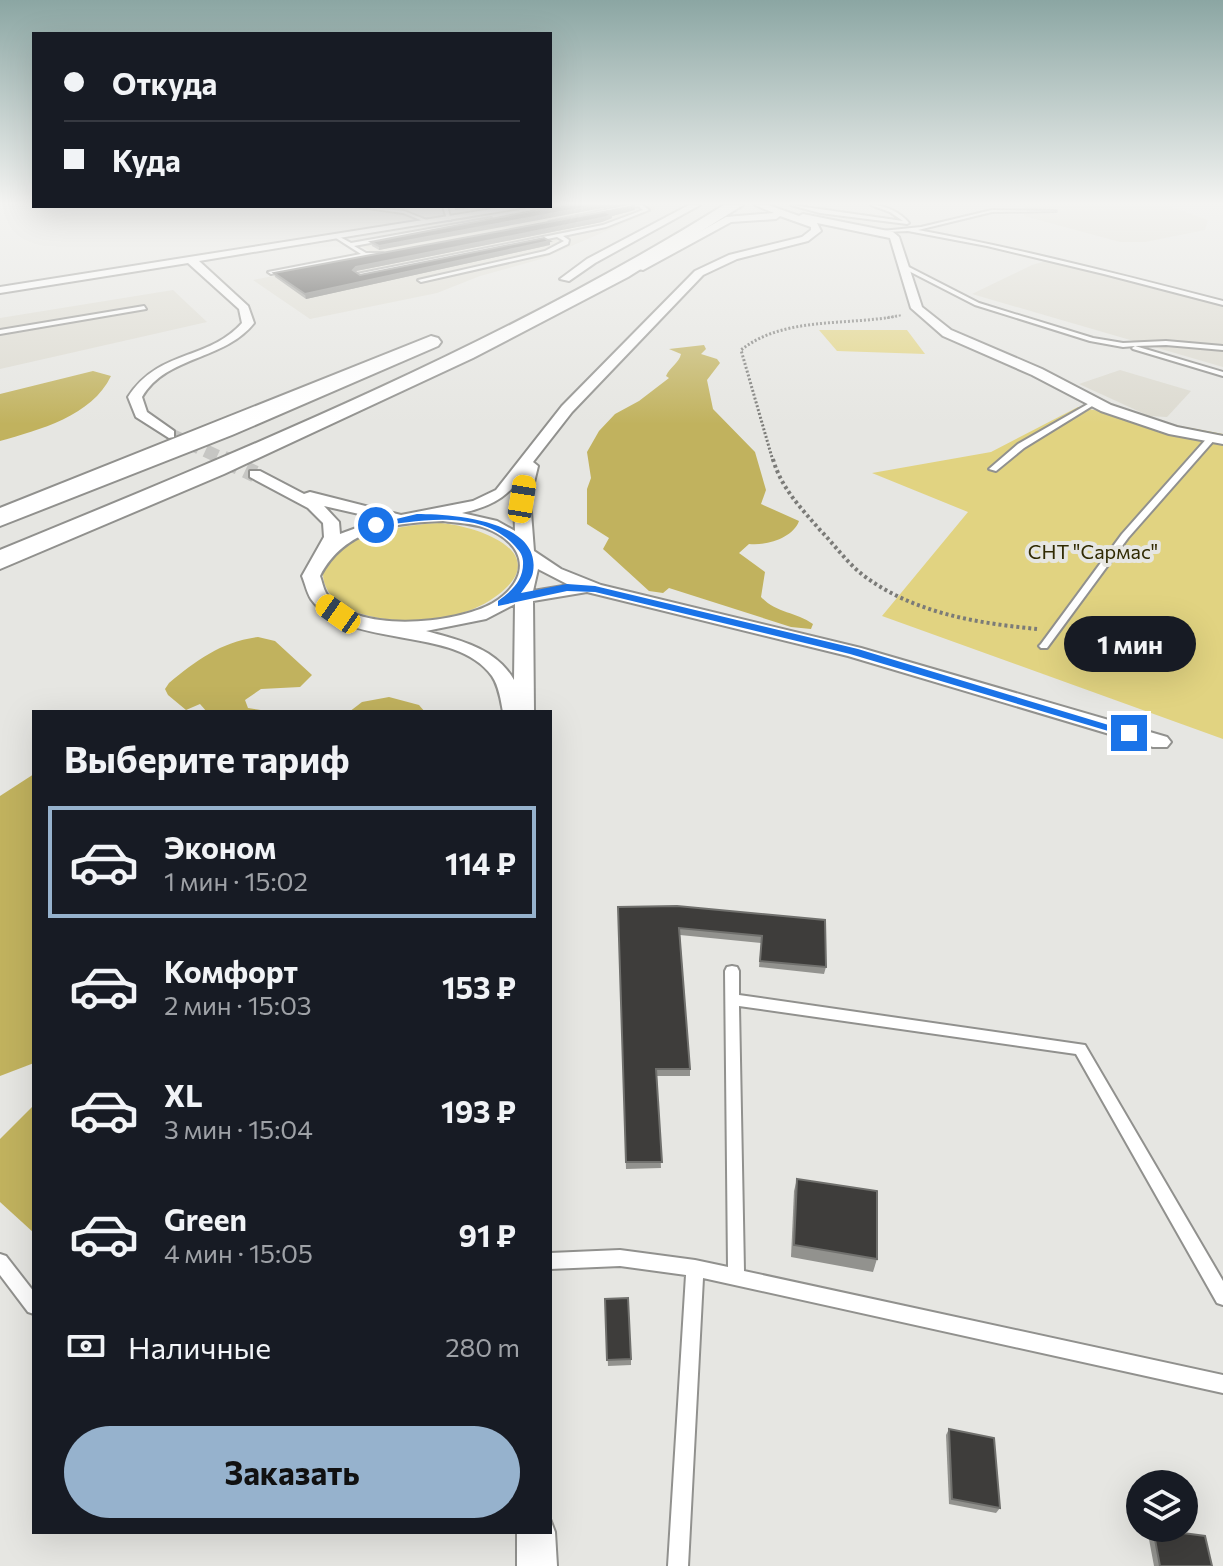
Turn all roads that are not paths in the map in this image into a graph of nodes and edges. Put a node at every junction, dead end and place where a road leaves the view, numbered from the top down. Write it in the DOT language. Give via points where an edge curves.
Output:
graph roads {
  1 [pos="79,278"];
  2 [pos="211,278"];
  3 [pos="430,278"];
  4 [pos="610,278"];
  5 [pos="615,278"];
  6 [pos="694,278"];
  7 [pos="907,278"];
  8 [pos="927,278"];
  9 [pos="1130,278"];
  10 [pos="565,279"];
  11 [pos="421,280"];
  12 [pos="597,286"];
  13 [pos="0,290"];
  14 [pos="543,290"];
  15 [pos="1223,303"];
  16 [pos="144,308"];
  17 [pos="0,332"];
  18 [pos="445,336"];
  19 [pos="1123,345"];
  20 [pos="1223,348"];
  21 [pos="1223,374"];
  22 [pos="1095,402"];
  23 [pos="169,434"];
  24 [pos="1217,439"];
  25 [pos="536,452"];
  26 [pos="993,469"];
  27 [pos="255,474"];
  28 [pos="287,489"];
  29 [pos="422,517"];
  30 [pos="0,518"];
  31 [pos="525,551"];
  32 [pos="318,559"];
  33 [pos="0,560"];
  34 [pos="595,589"];
  35 [pos="524,590"];
  36 [pos="375,625"];
  37 [pos="1044,646"];
  38 [pos="513,710"];
  39 [pos="524,710"];
  40 [pos="1160,742"];
  41 [pos="732,971"];
  42 [pos="733,1000"];
  43 [pos="552,1261"];
  44 [pos="0,1262"];
  45 [pos="695,1268"];
  46 [pos="736,1278"];
  47 [pos="1223,1297"];
  48 [pos="32,1303"];
  49 [pos="1223,1384"];
  50 [pos="536,1534"];
  51 [pos="537,1566"];
  52 [pos="678,1566"];
  1 -- 13 [label="street"];
  2 -- 23 [label="street" via="244,308 248,323 235,337 155,374 138,389 141,414"];
  3 -- 11 [label="lane"];
  4 -- 12 [label="highway"];
  5 -- 12 [label="street"];
  6 -- 25 [label="street" via="567,409"];
  7 -- 22 [label="street" via="917,308 947,333"];
  8 -- 19 [label="lane" via="977,304"];
  9 -- 15 [label="lane"];
  10 -- 14 [label="highway"];
  12 -- 33 [label="highway" via="268,447"];
  16 -- 17 [label="lane"];
  18 -- 30 [label="highway"];
  19 -- 20 [label="lane"];
  19 -- 21 [label="lane"];
  22 -- 24 [label="street" via="1142,422"];
  22 -- 26 [label="lane"];
  24 -- 37 [label="lane" via="1125,536"];
  25 -- 29 [label="street" via="494,498"];
  25 -- 31 [label="street" via="522,499"];
  27 -- 28 [label="street"];
  28 -- 29 [label="street" via="360,512"];
  28 -- 32 [label="street" via="325,512 331,522 332,537"];
  29 -- 31 [label="street" via="488,525 510,535"];
  29 -- 32 [label="street" via="362,529"];
  31 -- 34 [label="street" via="555,573"];
  31 -- 35 [label="street"];
  32 -- 36 [label="street" via="311,576 323,603"];
  34 -- 35 [label="street"];
  34 -- 40 [label="street" via="854,652"];
  35 -- 36 [label="street" via="485,613 447,624"];
  35 -- 39 [label="street"];
  36 -- 38 [label="street" via="441,639 479,654 501,673"];
  41 -- 42 [label="lane"];
  42 -- 46 [label="lane"];
  42 -- 47 [label="lane" via="1080,1049"];
  43 -- 45 [label="lane" via="620,1258"];
  44 -- 48 [label="lane"];
  45 -- 46 [label="lane"];
  45 -- 52 [label="lane"];
  46 -- 49 [label="lane"];
  50 -- 51 [label="street"];
}
